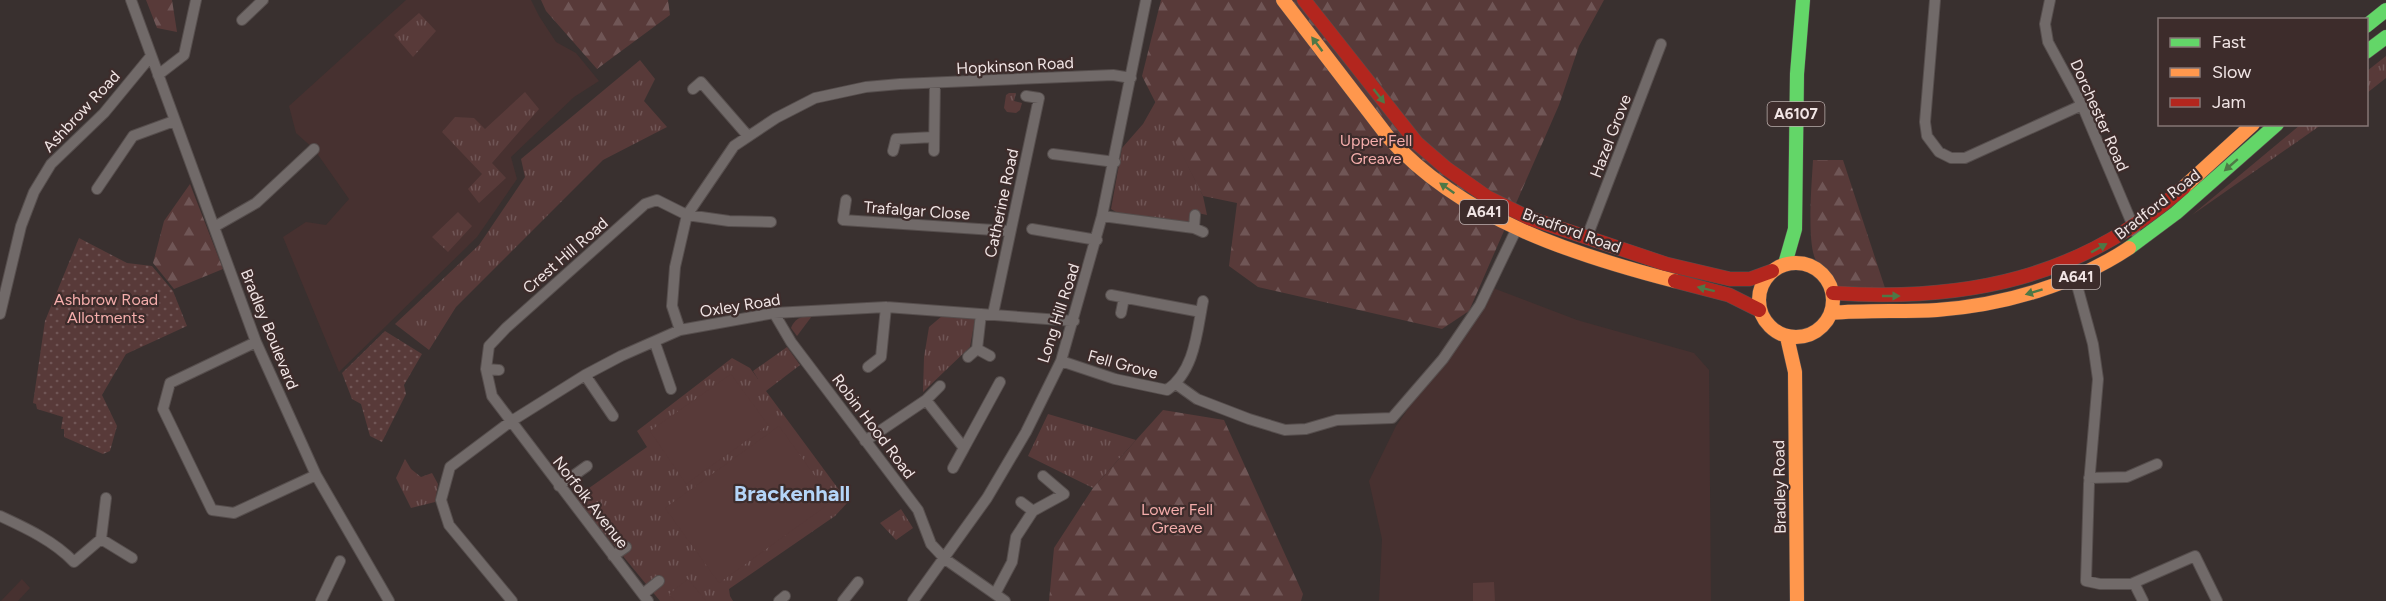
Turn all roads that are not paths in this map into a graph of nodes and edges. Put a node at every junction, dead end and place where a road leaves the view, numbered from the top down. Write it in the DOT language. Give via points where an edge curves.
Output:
graph roads {
  1 [pos="131,0"];
  2 [pos="196,0"];
  3 [pos="263,0"];
  4 [pos="1146,0"];
  5 [pos="1283,0"];
  6 [pos="1304,0"];
  7 [pos="1803,0"];
  8 [pos="1935,0"];
  9 [pos="2050,0"];
  10 [pos="2386,10"];
  11 [pos="242,20"];
  12 [pos="2368,25"];
  13 [pos="2386,37"];
  14 [pos="1661,44"];
  15 [pos="2368,51"];
  16 [pos="151,56"];
  17 [pos="158,75"];
  18 [pos="1131,78"];
  19 [pos="1042,79"];
  20 [pos="700,82"];
  21 [pos="929,83"];
  22 [pos="1026,96"];
  23 [pos="1039,98"];
  24 [pos="2082,105"];
  25 [pos="174,121"];
  26 [pos="2251,126"];
  27 [pos="2275,126"];
  28 [pos="748,136"];
  29 [pos="934,137"];
  30 [pos="314,149"];
  31 [pos="893,151"];
  32 [pos="934,151"];
  33 [pos="1053,154"];
  34 [pos="1114,162"];
  35 [pos="97,189"];
  36 [pos="846,200"];
  37 [pos="687,215"];
  38 [pos="1196,215"];
  39 [pos="1102,216"];
  40 [pos="771,222"];
  41 [pos="214,227"];
  42 [pos="1517,228"];
  43 [pos="2133,228"];
  44 [pos="1032,229"];
  45 [pos="1795,229"];
  46 [pos="1009,231"];
  47 [pos="1587,237"];
  48 [pos="1096,240"];
  49 [pos="2140,241"];
  50 [pos="1804,263"];
  51 [pos="1785,264"];
  52 [pos="1772,271"];
  53 [pos="2075,278"];
  54 [pos="1833,293"];
  55 [pos="1110,295"];
  56 [pos="1124,298"];
  57 [pos="886,308"];
  58 [pos="1759,310"];
  59 [pos="774,313"];
  60 [pos="1121,313"];
  61 [pos="1831,313"];
  62 [pos="0,314"];
  63 [pos="981,314"];
  64 [pos="993,314"];
  65 [pos="1074,321"];
  66 [pos="680,330"];
  67 [pos="1805,336"];
  68 [pos="1787,337"];
  69 [pos="256,342"];
  70 [pos="655,343"];
  71 [pos="990,356"];
  72 [pos="1061,361"];
  73 [pos="868,367"];
  74 [pos="486,369"];
  75 [pos="499,370"];
  76 [pos="1795,372"];
  77 [pos="585,375"];
  78 [pos="1000,382"];
  79 [pos="1176,384"];
  80 [pos="940,386"];
  81 [pos="671,389"];
  82 [pos="926,400"];
  83 [pos="613,416"];
  84 [pos="510,422"];
  85 [pos="865,441"];
  86 [pos="964,448"];
  87 [pos="2157,464"];
  88 [pos="953,468"];
  89 [pos="582,473"];
  90 [pos="316,475"];
  91 [pos="1042,476"];
  92 [pos="2089,478"];
  93 [pos="559,486"];
  94 [pos="106,498"];
  95 [pos="1021,502"];
  96 [pos="1033,511"];
  97 [pos="0,516"];
  98 [pos="101,539"];
  99 [pos="626,546"];
  100 [pos="613,556"];
  101 [pos="132,558"];
  102 [pos="945,559"];
  103 [pos="340,561"];
  104 [pos="659,581"];
  105 [pos="858,582"];
  106 [pos="2134,582"];
  107 [pos="646,597"];
  108 [pos="1001,599"];
  109 [pos="321,601"];
  110 [pos="389,601"];
  111 [pos="512,601"];
  112 [pos="843,601"];
  113 [pos="913,601"];
  114 [pos="1797,601"];
  115 [pos="2142,601"];
  116 [pos="2217,601"];
  1 -- 16 [label="street"];
  2 -- 17 [label="street" via="184,55"];
  3 -- 11 [label="street"];
  4 -- 18 [label="street, Long Hill Road"];
  42 -- 5 [label="main road, Bradford Road / A641, one-way" via="1474,207 1400,150"];
  6 -- 47 [label="main road, Bradford Road / A641, one-way" via="1398,120 1446,168 1487,197 1529,218"];
  7 -- 45 [label="main road, A6107" via="1797,74"];
  8 -- 24 [label="street" via="1925,122 1927,136 1939,152 1951,158 1972,156"];
  9 -- 24 [label="street, Dorchester Road" via="2045,33"];
  10 -- 12 [label="main road"];
  13 -- 15 [label="main road"];
  14 -- 47 [label="street, Hazel Grove"];
  16 -- 17 [label="street, Bradley Boulevard"];
  16 -- 62 [label="street, Ashbrow Road" via="104,113 51,164 34,192 21,226"];
  17 -- 25 [label="street, Bradley Boulevard"];
  18 -- 19 [label="street, Hopkinson Road" via="1113,75"];
  18 -- 34 [label="street, Long Hill Road"];
  19 -- 21 [label="street, Hopkinson Road"];
  19 -- 23 [label="street, Catherine Road"];
  20 -- 28 [label="street"];
  21 -- 28 [label="street, Hopkinson Road" via="900,89 866,87 815,98"];
  21 -- 29 [label="street"];
  22 -- 23 [label="street"];
  23 -- 46 [label="street, Catherine Road"];
  24 -- 43 [label="street, Dorchester Road"];
  25 -- 35 [label="street" via="133,136"];
  25 -- 41 [label="street, Bradley Boulevard"];
  26 -- 43 [label="main road, Bradford Road / A641"];
  27 -- 49 [label="main road, Bradford Road / A641, one-way"];
  28 -- 37 [label="street, Hopkinson Road" via="734,146"];
  29 -- 31 [label="street" via="896,140"];
  29 -- 32 [label="street"];
  30 -- 41 [label="street" via="256,203"];
  33 -- 34 [label="street" via="1066,150"];
  34 -- 39 [label="street, Long Hill Road"];
  36 -- 46 [label="street, Trafalgar Close" via="843,220"];
  37 -- 40 [label="street, Crest Hill Road" via="759,227"];
  37 -- 66 [label="street, Hopkinson Road" via="675,267 672,306"];
  37 -- 74 [label="street, Crest Hill Road" via="657,200 645,204 506,328 489,346"];
  38 -- 39 [label="street" via="1198,230"];
  39 -- 48 [label="street, Long Hill Road"];
  41 -- 69 [label="street, Bradley Boulevard"];
  58 -- 42 [label="main road, Bradford Road / A641, one-way" via="1746,301 1613,263"];
  42 -- 79 [label="street, Fell Grove" via="1480,305 1443,359 1392,418 1337,420 1285,430 1197,399"];
  43 -- 49 [label="street, Dorchester Road"];
  54 -- 43 [label="main road, Bradford Road / A641, one-way" via="1903,296 1991,286 2032,277 2071,262"];
  44 -- 48 [label="street"];
  45 -- 50 [label="main road, A6107"];
  45 -- 51 [label="main road, A6107"];
  46 -- 64 [label="street, Catherine Road"];
  47 -- 52 [label="main road, Bradford Road / A641" via="1666,264 1730,279 1750,279"];
  48 -- 65 [label="street, Long Hill Road"];
  49 -- 53 [label="main road, Bradford Road / A641"];
  50 -- 51 [label="main road, A641"];
  50 -- 54 [label="main road" via="1823,273"];
  51 -- 52 [label="main road, A641"];
  52 -- 58 [label="main road" via="1760,289"];
  53 -- 61 [label="main road, Bradford Road / A641, one-way" via="2025,295 1959,308"];
  53 -- 92 [label="street" via="2098,379"];
  54 -- 61 [label="main road"];
  55 -- 56 [label="street, Fell Grove"];
  56 -- 60 [label="street"];
  56 -- 79 [label="street, Fell Grove" via="1202,307 1189,363"];
  57 -- 59 [label="street, Oxley Road"];
  57 -- 63 [label="street, Oxley Road"];
  57 -- 73 [label="street" via="881,357"];
  58 -- 68 [label="main road, A641" via="1770,327"];
  59 -- 66 [label="street, Oxley Road"];
  59 -- 85 [label="street, Robin Hood Road"];
  61 -- 67 [label="main road" via="1816,331"];
  63 -- 64 [label="street, Oxley Road"];
  63 -- 71 [label="street" via="972,353"];
  64 -- 65 [label="street, Oxley Road"];
  65 -- 72 [label="street, Long Hill Road"];
  66 -- 70 [label="street, Oxley Road"];
  67 -- 68 [label="main road"];
  67 -- 76 [label="main road, Bradley Road"];
  68 -- 76 [label="main road, Bradley Road"];
  69 -- 90 [label="street, Bradley Boulevard"];
  69 -- 90 [label="street" via="170,383 163,409 212,510 234,513"];
  70 -- 77 [label="street, Oxley Road"];
  70 -- 81 [label="street"];
  72 -- 79 [label="street, Fell Grove" via="1155,389 1167,390"];
  72 -- 102 [label="street, Long Hill Road" via="1026,432"];
  74 -- 75 [label="street"];
  74 -- 84 [label="street, Crest Hill Road" via="492,396"];
  76 -- 114 [label="main road, Bradley Road"];
  77 -- 83 [label="street"];
  77 -- 84 [label="street, Oxley Road"];
  78 -- 86 [label="street"];
  80 -- 82 [label="street"];
  82 -- 85 [label="street"];
  82 -- 86 [label="street"];
  84 -- 93 [label="street, Norfolk Avenue"];
  84 -- 111 [label="street, Oxley Road" via="450,468 441,500 449,525"];
  85 -- 102 [label="street, Robin Hood Road" via="918,510 931,544"];
  86 -- 88 [label="street"];
  87 -- 92 [label="street" via="2127,477"];
  89 -- 93 [label="street"];
  90 -- 110 [label="street, Bradley Boulevard"];
  91 -- 96 [label="street" via="1064,494"];
  92 -- 106 [label="street" via="2086,581"];
  93 -- 100 [label="street, Norfolk Avenue"];
  94 -- 98 [label="street"];
  95 -- 96 [label="street"];
  96 -- 108 [label="street" via="1016,537"];
  97 -- 98 [label="street" via="28,529 74,562"];
  98 -- 101 [label="street"];
  99 -- 100 [label="street"];
  100 -- 107 [label="street, Norfolk Avenue"];
  102 -- 108 [label="street, Robin Hood Road"];
  102 -- 113 [label="street, Long Hill Road"];
  103 -- 109 [label="street"];
  104 -- 107 [label="street"];
  105 -- 112 [label="street"];
  106 -- 115 [label="street"];
  106 -- 116 [label="street" via="2194,556"];
}
